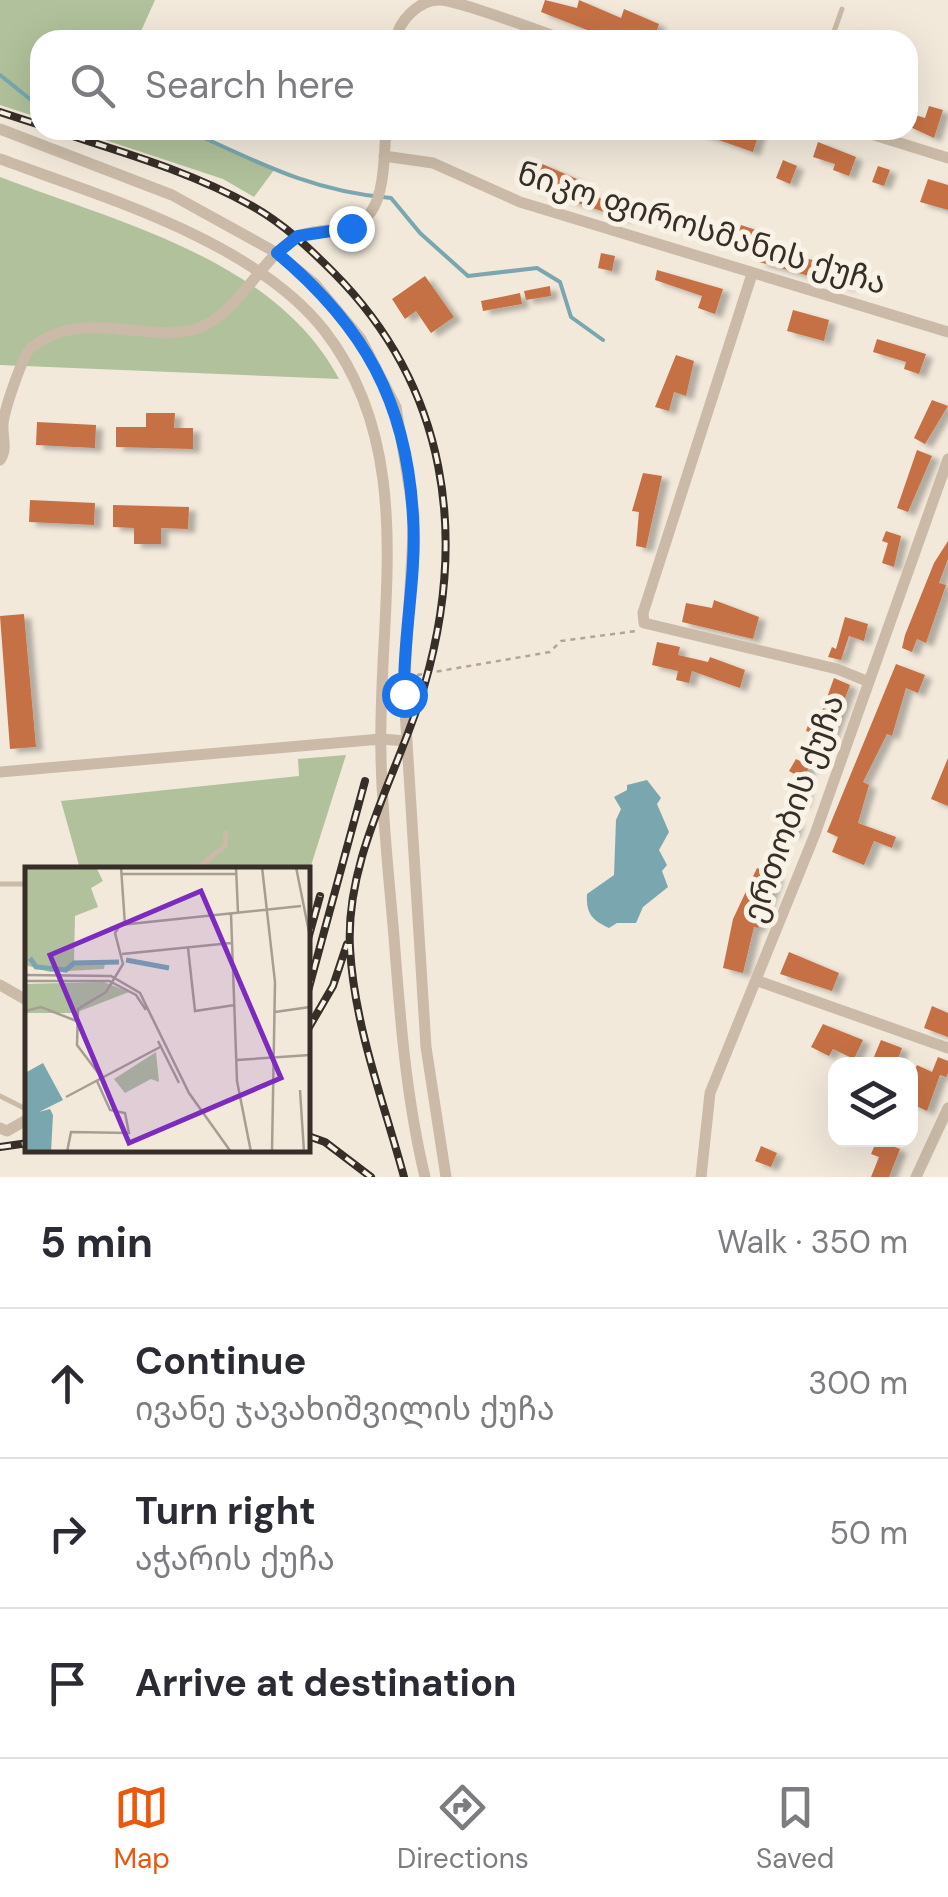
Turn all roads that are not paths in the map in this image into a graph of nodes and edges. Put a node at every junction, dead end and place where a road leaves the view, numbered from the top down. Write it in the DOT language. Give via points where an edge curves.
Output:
graph roads {
  1 [pos="469,5"];
  2 [pos="842,10"];
  3 [pos="397,30"];
  4 [pos="538,30"];
  5 [pos="835,30"];
  6 [pos="0,129"];
  7 [pos="385,140"];
  8 [pos="890,140"];
  9 [pos="384,156"];
  10 [pos="948,158"];
  11 [pos="0,159"];
  12 [pos="277,253"];
  13 [pos="258,270"];
  14 [pos="752,274"];
  15 [pos="948,332"];
  16 [pos="2,422"];
  17 [pos="948,459"];
  18 [pos="0,460"];
  19 [pos="869,682"];
  20 [pos="380,739"];
  21 [pos="406,742"];
  22 [pos="0,772"];
  23 [pos="226,833"];
  24 [pos="200,867"];
  25 [pos="758,982"];
  26 [pos="0,984"];
  27 [pos="25,999"];
  28 [pos="948,1048"];
  29 [pos="0,1096"];
  30 [pos="25,1108"];
  31 [pos="948,1108"];
  32 [pos="425,1177"];
  33 [pos="446,1177"];
  34 [pos="701,1177"];
  35 [pos="916,1177"];
  1 -- 3 [label="street" via="438,0 417,7"];
  1 -- 4 [label="street"];
  2 -- 5 [label="lane"];
  6 -- 12 [label="street" via="172,194"];
  7 -- 9 [label="street"];
  8 -- 10 [label="street"];
  9 -- 12 [label="street" via="374,204 351,228 298,236"];
  9 -- 14 [label="street, ნიკო ფიროსმანის ქუჩა" via="433,163 520,202"];
  11 -- 13 [label="street" via="165,220"];
  12 -- 13 [label="street"];
  12 -- 21 [label="street" via="315,284 361,339 396,407 414,518"];
  13 -- 16 [label="street" via="215,322 200,327 85,326 53,333 26,350"];
  13 -- 20 [label="street" via="324,330 368,406 390,521"];
  14 -- 15 [label="street, ნიკო ფიროსმანის ქუჩა"];
  14 -- 19 [label="street" via="644,623 837,668"];
  16 -- 18 [label="street" via="6,452"];
  17 -- 19 [label="street, ერთობის ქუჩა"];
  19 -- 25 [label="street, ერთობის ქუჩა"];
  20 -- 21 [label="street"];
  20 -- 22 [label="street"];
  20 -- 32 [label="street" via="402,1046"];
  21 -- 33 [label="street" via="426,1046"];
  23 -- 24 [label="lane" via="224,846"];
  25 -- 28 [label="street"];
  25 -- 34 [label="street, ერთობის ქუჩა" via="710,1093"];
  26 -- 27 [label="street"];
  29 -- 30 [label="lane"];
  31 -- 35 [label="street"];
}
